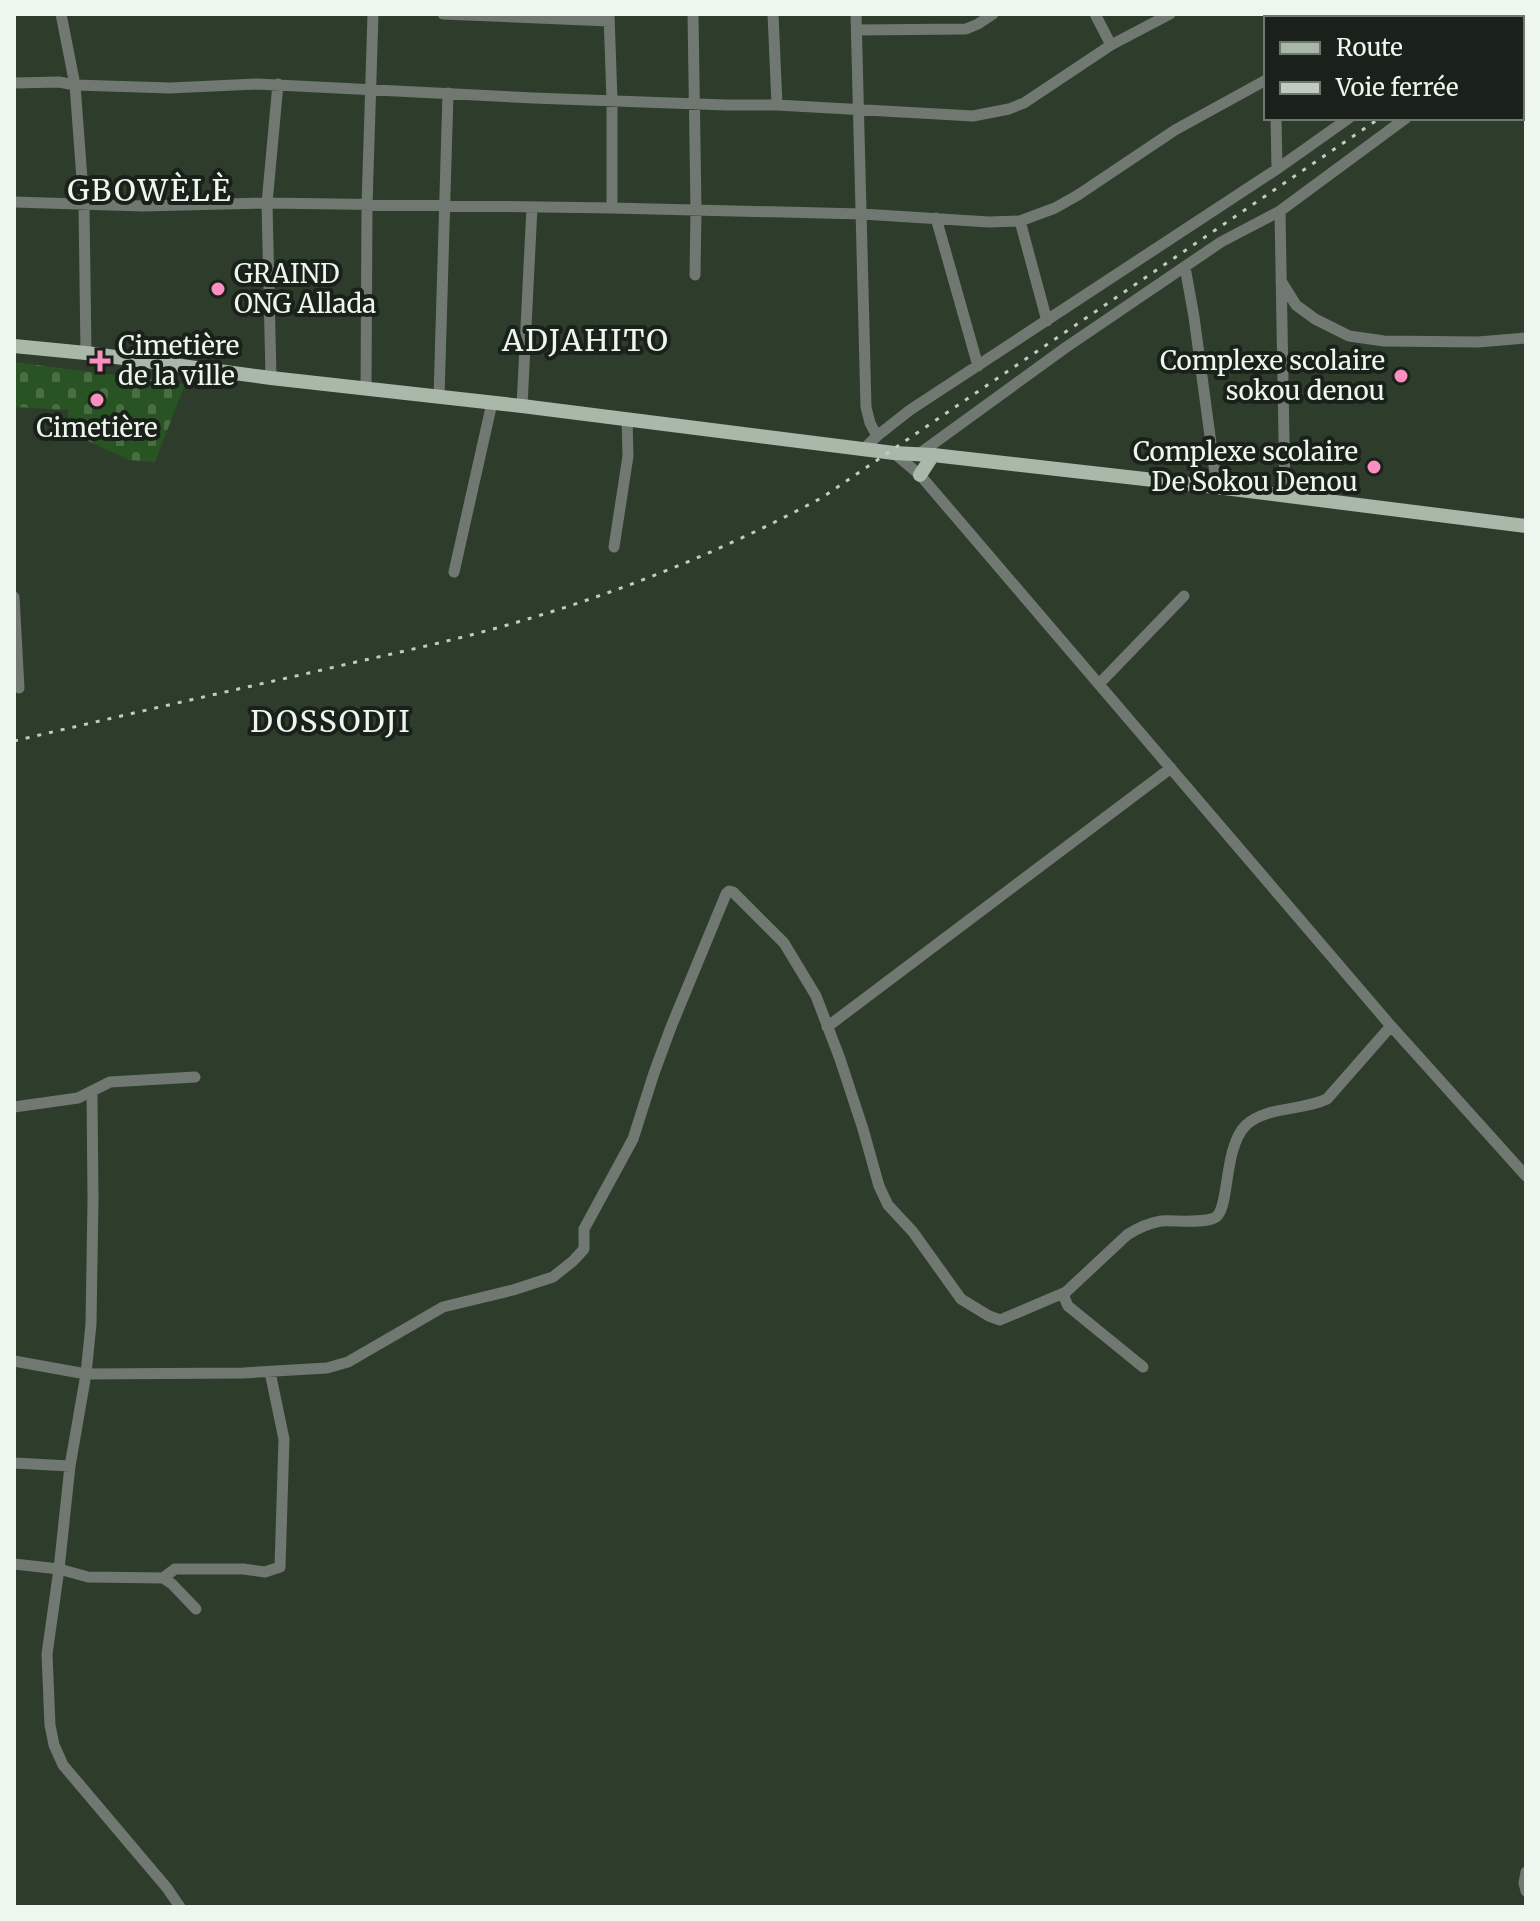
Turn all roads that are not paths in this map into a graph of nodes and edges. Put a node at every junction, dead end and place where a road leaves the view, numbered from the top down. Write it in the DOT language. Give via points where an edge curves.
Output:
graph roads {
  1 [pos="61,14"];
  2 [pos="373,14"];
  3 [pos="443,14"];
  4 [pos="693,14"];
  5 [pos="773,14"];
  6 [pos="856,14"];
  7 [pos="993,14"];
  8 [pos="1095,14"];
  9 [pos="1170,14"];
  10 [pos="609,17"];
  11 [pos="857,30"];
  12 [pos="1111,45"];
  13 [pos="1264,81"];
  14 [pos="14,83"];
  15 [pos="278,84"];
  16 [pos="75,85"];
  17 [pos="370,91"];
  18 [pos="448,93"];
  19 [pos="612,101"];
  20 [pos="694,104"];
  21 [pos="777,105"];
  22 [pos="858,110"];
  23 [pos="1276,120"];
  24 [pos="1346,120"];
  25 [pos="1403,120"];
  26 [pos="1277,169"];
  27 [pos="14,202"];
  28 [pos="267,203"];
  29 [pos="367,205"];
  30 [pos="84,206"];
  31 [pos="444,206"];
  32 [pos="532,207"];
  33 [pos="612,208"];
  34 [pos="696,210"];
  35 [pos="1280,211"];
  36 [pos="862,214"];
  37 [pos="936,218"];
  38 [pos="1020,221"];
  39 [pos="1185,267"];
  40 [pos="695,275"];
  41 [pos="1281,280"];
  42 [pos="1047,321"];
  43 [pos="1526,338"];
  44 [pos="14,346"];
  45 [pos="86,353"];
  46 [pos="978,366"];
  47 [pos="271,378"];
  48 [pos="366,389"];
  49 [pos="439,397"];
  50 [pos="492,403"];
  51 [pos="522,406"];
  52 [pos="627,419"];
  53 [pos="877,436"];
  54 [pos="864,449"];
  55 [pos="894,453"];
  56 [pos="926,454"];
  57 [pos="920,475"];
  58 [pos="1217,488"];
  59 [pos="1285,496"];
  60 [pos="1526,526"];
  61 [pos="614,547"];
  62 [pos="454,572"];
  63 [pos="1184,596"];
  64 [pos="14,597"];
  65 [pos="1099,684"];
  66 [pos="19,688"];
  67 [pos="1171,768"];
  68 [pos="1391,1026"];
  69 [pos="827,1027"];
  70 [pos="195,1077"];
  71 [pos="92,1092"];
  72 [pos="14,1107"];
  73 [pos="1526,1176"];
  74 [pos="1066,1292"];
  75 [pos="14,1361"];
  76 [pos="1143,1367"];
  77 [pos="270,1372"];
  78 [pos="86,1374"];
  79 [pos="14,1463"];
  80 [pos="70,1466"];
  81 [pos="14,1564"];
  82 [pos="59,1569"];
  83 [pos="163,1578"];
  84 [pos="196,1609"];
  85 [pos="1526,1872"];
  86 [pos="1526,1891"];
  87 [pos="180,1907"];
  1 -- 16 [label="street"];
  2 -- 17 [label="street"];
  3 -- 10 [label="street"];
  4 -- 20 [label="street"];
  5 -- 21 [label="street"];
  6 -- 11 [label="street"];
  7 -- 11 [label="street" via="966,29"];
  8 -- 12 [label="street"];
  9 -- 12 [label="street"];
  10 -- 19 [label="street"];
  11 -- 22 [label="street"];
  12 -- 22 [label="street" via="1009,109 973,116"];
  13 -- 38 [label="street" via="1175,130 1067,202"];
  14 -- 16 [label="street"];
  15 -- 16 [label="street"];
  15 -- 17 [label="street"];
  15 -- 28 [label="street"];
  16 -- 30 [label="street"];
  17 -- 18 [label="street"];
  17 -- 29 [label="street"];
  18 -- 19 [label="street"];
  18 -- 31 [label="street"];
  19 -- 20 [label="street"];
  19 -- 33 [label="street"];
  20 -- 21 [label="street"];
  20 -- 34 [label="street"];
  21 -- 22 [label="street"];
  22 -- 36 [label="street"];
  23 -- 26 [label="street"];
  24 -- 26 [label="street"];
  25 -- 35 [label="street"];
  26 -- 42 [label="street"];
  27 -- 30 [label="street"];
  28 -- 29 [label="street"];
  28 -- 30 [label="street"];
  28 -- 47 [label="street"];
  29 -- 31 [label="street"];
  29 -- 48 [label="street"];
  30 -- 45 [label="street"];
  31 -- 32 [label="street"];
  31 -- 49 [label="street"];
  32 -- 33 [label="street"];
  32 -- 51 [label="street"];
  33 -- 34 [label="street"];
  34 -- 36 [label="street"];
  34 -- 40 [label="street"];
  35 -- 39 [label="street"];
  35 -- 41 [label="street"];
  36 -- 37 [label="street"];
  36 -- 53 [label="street" via="866,407"];
  37 -- 38 [label="street"];
  37 -- 46 [label="street"];
  38 -- 42 [label="street"];
  39 -- 56 [label="street" via="1065,348"];
  39 -- 58 [label="street"];
  41 -- 43 [label="street" via="1296,305 1349,336 1384,341"];
  41 -- 59 [label="street"];
  42 -- 46 [label="street"];
  44 -- 45 [label="main road"];
  45 -- 47 [label="main road"];
  46 -- 53 [label="street"];
  47 -- 48 [label="main road"];
  48 -- 49 [label="main road"];
  49 -- 50 [label="main road"];
  50 -- 51 [label="main road"];
  50 -- 62 [label="street"];
  51 -- 52 [label="main road"];
  52 -- 54 [label="main road"];
  52 -- 61 [label="street" via="628,456"];
  53 -- 54 [label="street"];
  54 -- 55 [label="main road"];
  55 -- 56 [label="main road"];
  55 -- 57 [label="street"];
  56 -- 57 [label="main road"];
  56 -- 58 [label="main road"];
  57 -- 65 [label="street"];
  58 -- 59 [label="main road"];
  59 -- 60 [label="main road"];
  63 -- 65 [label="street"];
  64 -- 66 [label="street"];
  65 -- 67 [label="street"];
  67 -- 68 [label="street"];
  67 -- 69 [label="street"];
  68 -- 73 [label="street"];
  68 -- 74 [label="street" via="1327,1099 1266,1113 1247,1124 1231,1149 1215,1218 1160,1221 1138,1228"];
  69 -- 74 [label="street" via="888,1205 961,1299 1000,1320"];
  69 -- 77 [label="street" via="816,996 784,943 729,891 671,1027 633,1139 584,1229 584,1249 573,1261 553,1277 443,1307 348,1362"];
  70 -- 71 [label="street" via="110,1082"];
  71 -- 72 [label="street"];
  71 -- 78 [label="street"];
  74 -- 76 [label="street" via="1068,1306"];
  75 -- 78 [label="street"];
  77 -- 78 [label="street"];
  77 -- 83 [label="street" via="284,1439 280,1567 265,1572 175,1569"];
  78 -- 80 [label="street"];
  79 -- 80 [label="street"];
  80 -- 82 [label="street"];
  81 -- 82 [label="street"];
  82 -- 83 [label="street" via="88,1577"];
  82 -- 87 [label="street" via="47,1654 54,1745 63,1765"];
  83 -- 84 [label="street"];
  85 -- 86 [label="street"];
}
